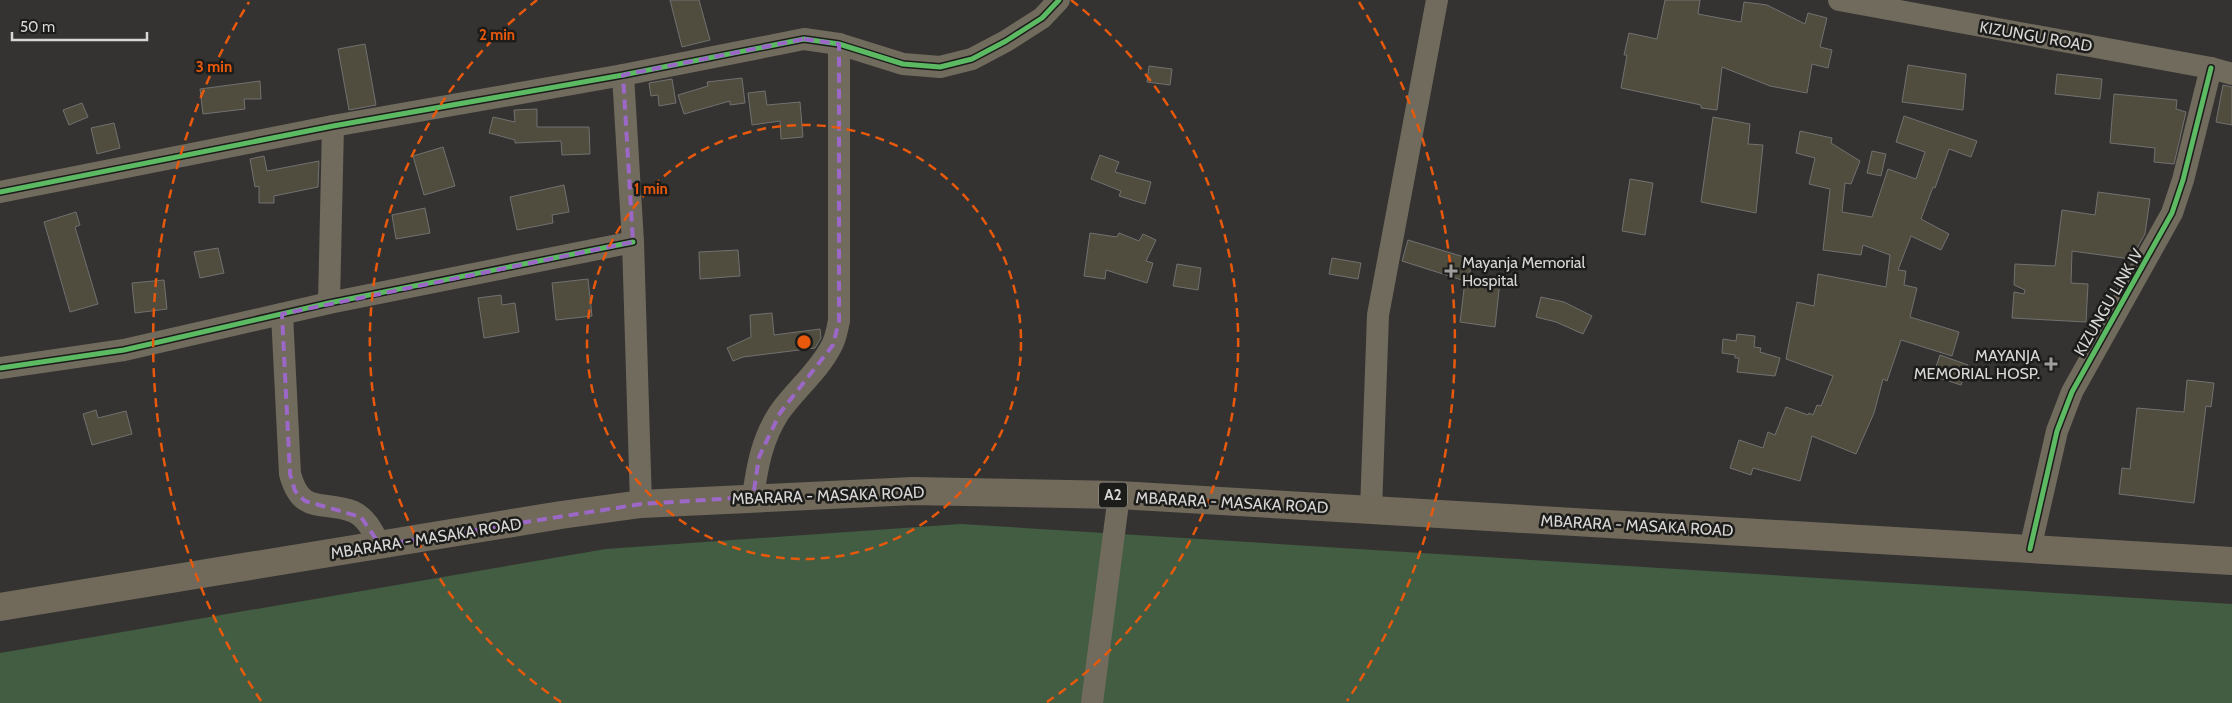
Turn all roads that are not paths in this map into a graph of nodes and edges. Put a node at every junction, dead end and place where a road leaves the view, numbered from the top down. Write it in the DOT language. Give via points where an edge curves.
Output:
graph roads {
  1 [pos="1059,0"];
  2 [pos="1437,0"];
  3 [pos="1839,0"];
  4 [pos="839,44"];
  5 [pos="2222,71"];
  6 [pos="623,75"];
  7 [pos="333,126"];
  8 [pos="0,192"];
  9 [pos="632,242"];
  10 [pos="330,303"];
  11 [pos="282,314"];
  12 [pos="0,368"];
  13 [pos="1119,495"];
  14 [pos="753,497"];
  15 [pos="641,504"];
  16 [pos="1371,510"];
  17 [pos="380,545"];
  18 [pos="2030,549"];
  19 [pos="2232,561"];
  20 [pos="0,607"];
  21 [pos="1092,703"];
  1 -- 4 [label="street" via="1042,18 1006,42 972,59 940,66 904,64"];
  2 -- 16 [label="street" via="1378,315"];
  3 -- 5 [label="street, KIZUNGU ROAD"];
  4 -- 6 [label="street" via="804,39"];
  4 -- 14 [label="street" via="839,321 832,345 780,413 768,434 759,457"];
  5 -- 18 [label="street, KIZUNGU LINK IV" via="2172,213 2088,360 2069,400 2057,431"];
  6 -- 7 [label="street"];
  6 -- 9 [label="street"];
  7 -- 8 [label="street"];
  7 -- 10 [label="street"];
  9 -- 10 [label="street"];
  9 -- 15 [label="street"];
  10 -- 11 [label="street"];
  11 -- 12 [label="street" via="124,350"];
  11 -- 17 [label="street" via="290,474 295,491 305,501 353,512 361,517"];
  13 -- 14 [label="main road, MBARARA - MASAKA ROAD / A2" via="913,491"];
  13 -- 16 [label="main road, MBARARA - MASAKA ROAD / A2"];
  13 -- 21 [label="street"];
  14 -- 15 [label="main road, MBARARA - MASAKA ROAD / A2"];
  15 -- 17 [label="main road, MBARARA - MASAKA ROAD / A2"];
  16 -- 18 [label="main road, MBARARA - MASAKA ROAD / A2"];
  17 -- 20 [label="main road, MBARARA - MASAKA ROAD / A2"];
  18 -- 19 [label="main road, MBARARA - MASAKA ROAD / A2"];
}
